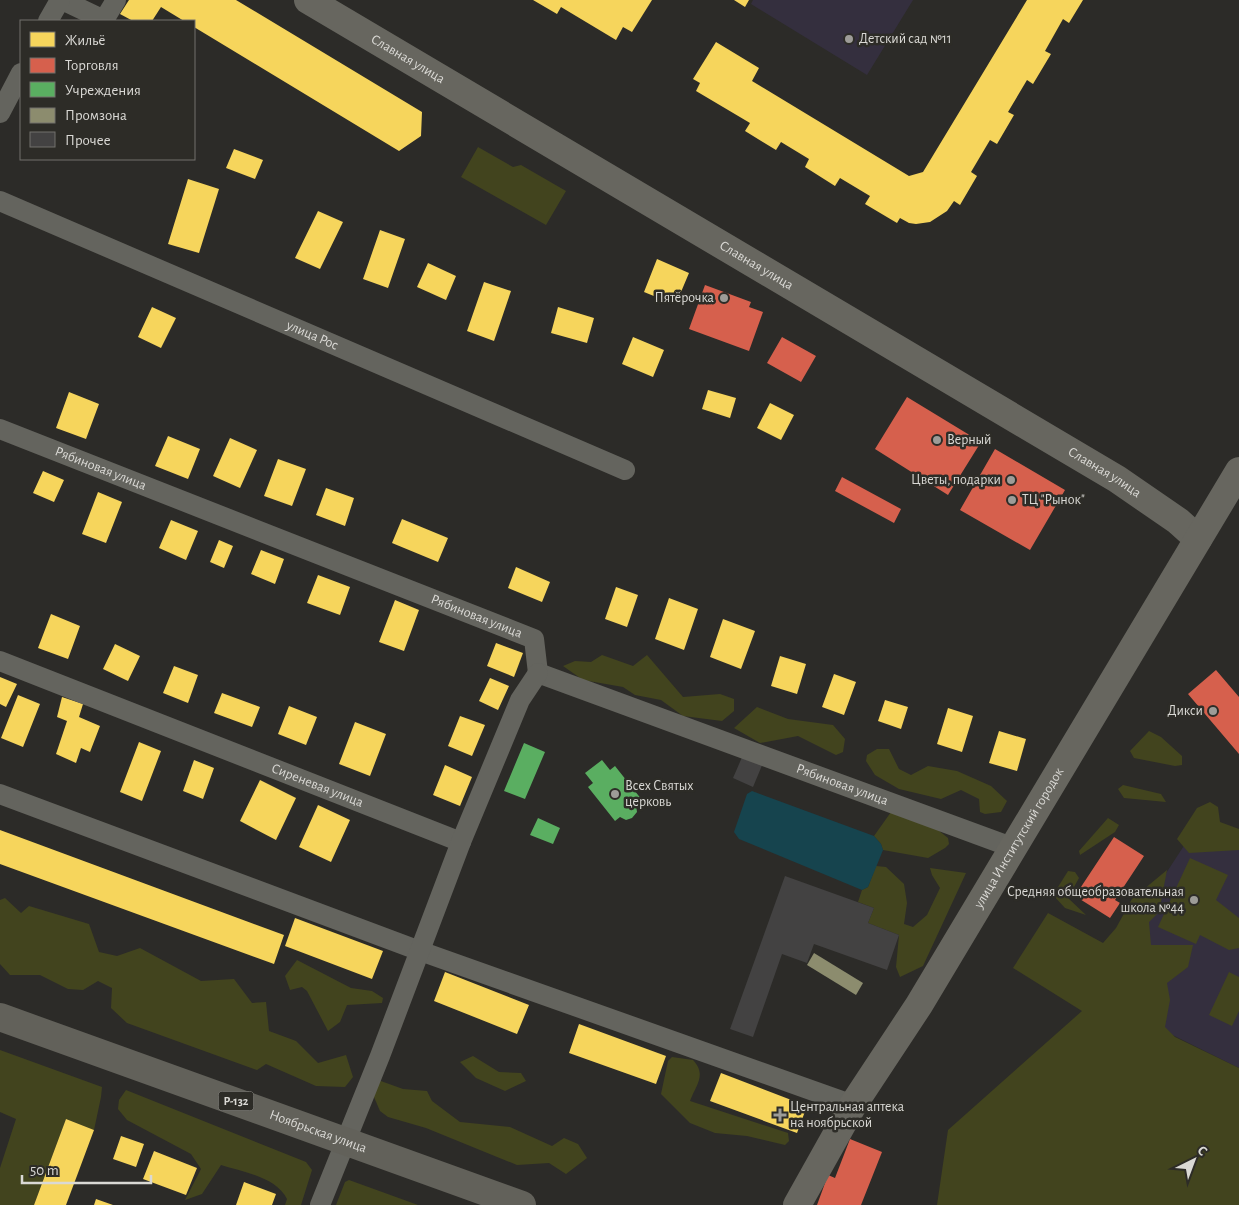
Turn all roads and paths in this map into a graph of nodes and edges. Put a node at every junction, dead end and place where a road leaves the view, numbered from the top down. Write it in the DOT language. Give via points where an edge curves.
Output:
graph roads {
  1 [pos="61,0"];
  2 [pos="116,0"];
  3 [pos="308,0"];
  4 [pos="49,20"];
  5 [pos="20,75"];
  6 [pos="0,113"];
  7 [pos="0,201"];
  8 [pos="0,429"];
  9 [pos="625,470"];
  10 [pos="1239,471"];
  11 [pos="1198,539"];
  12 [pos="0,661"];
  13 [pos="538,673"];
  14 [pos="0,794"];
  15 [pos="461,842"];
  16 [pos="1014,848"];
  17 [pos="420,951"];
  18 [pos="0,1017"];
  19 [pos="853,1105"];
  20 [pos="345,1140"];
  21 [pos="320,1205"];
  22 [pos="522,1205"];
  23 [pos="797,1205"];
  1 -- 2 [label="street" via="104,20"];
  1 -- 4 [label="street"];
  3 -- 11 [label="street, Славная улица" via="1117,479"];
  5 -- 6 [label="street"];
  7 -- 9 [label="street, улица Рос"];
  8 -- 13 [label="street, Рябиновая улица" via="534,639"];
  10 -- 11 [label="street, улица Институтский городок"];
  11 -- 16 [label="street, улица Институтский городок"];
  12 -- 15 [label="street, Сиреневая улица"];
  13 -- 15 [label="street" via="520,700"];
  13 -- 16 [label="street, Рябиновая улица"];
  14 -- 17 [label="street"];
  15 -- 17 [label="street"];
  16 -- 19 [label="street, улица Институтский городок" via="919,1005"];
  17 -- 19 [label="street"];
  17 -- 20 [label="street"];
  18 -- 20 [label="highway, Ноябрьская улица / Р-132"];
  19 -- 23 [label="street, улица Институтский городок"];
  20 -- 21 [label="street"];
  20 -- 22 [label="highway, Ноябрьская улица / Р-132"];
}
